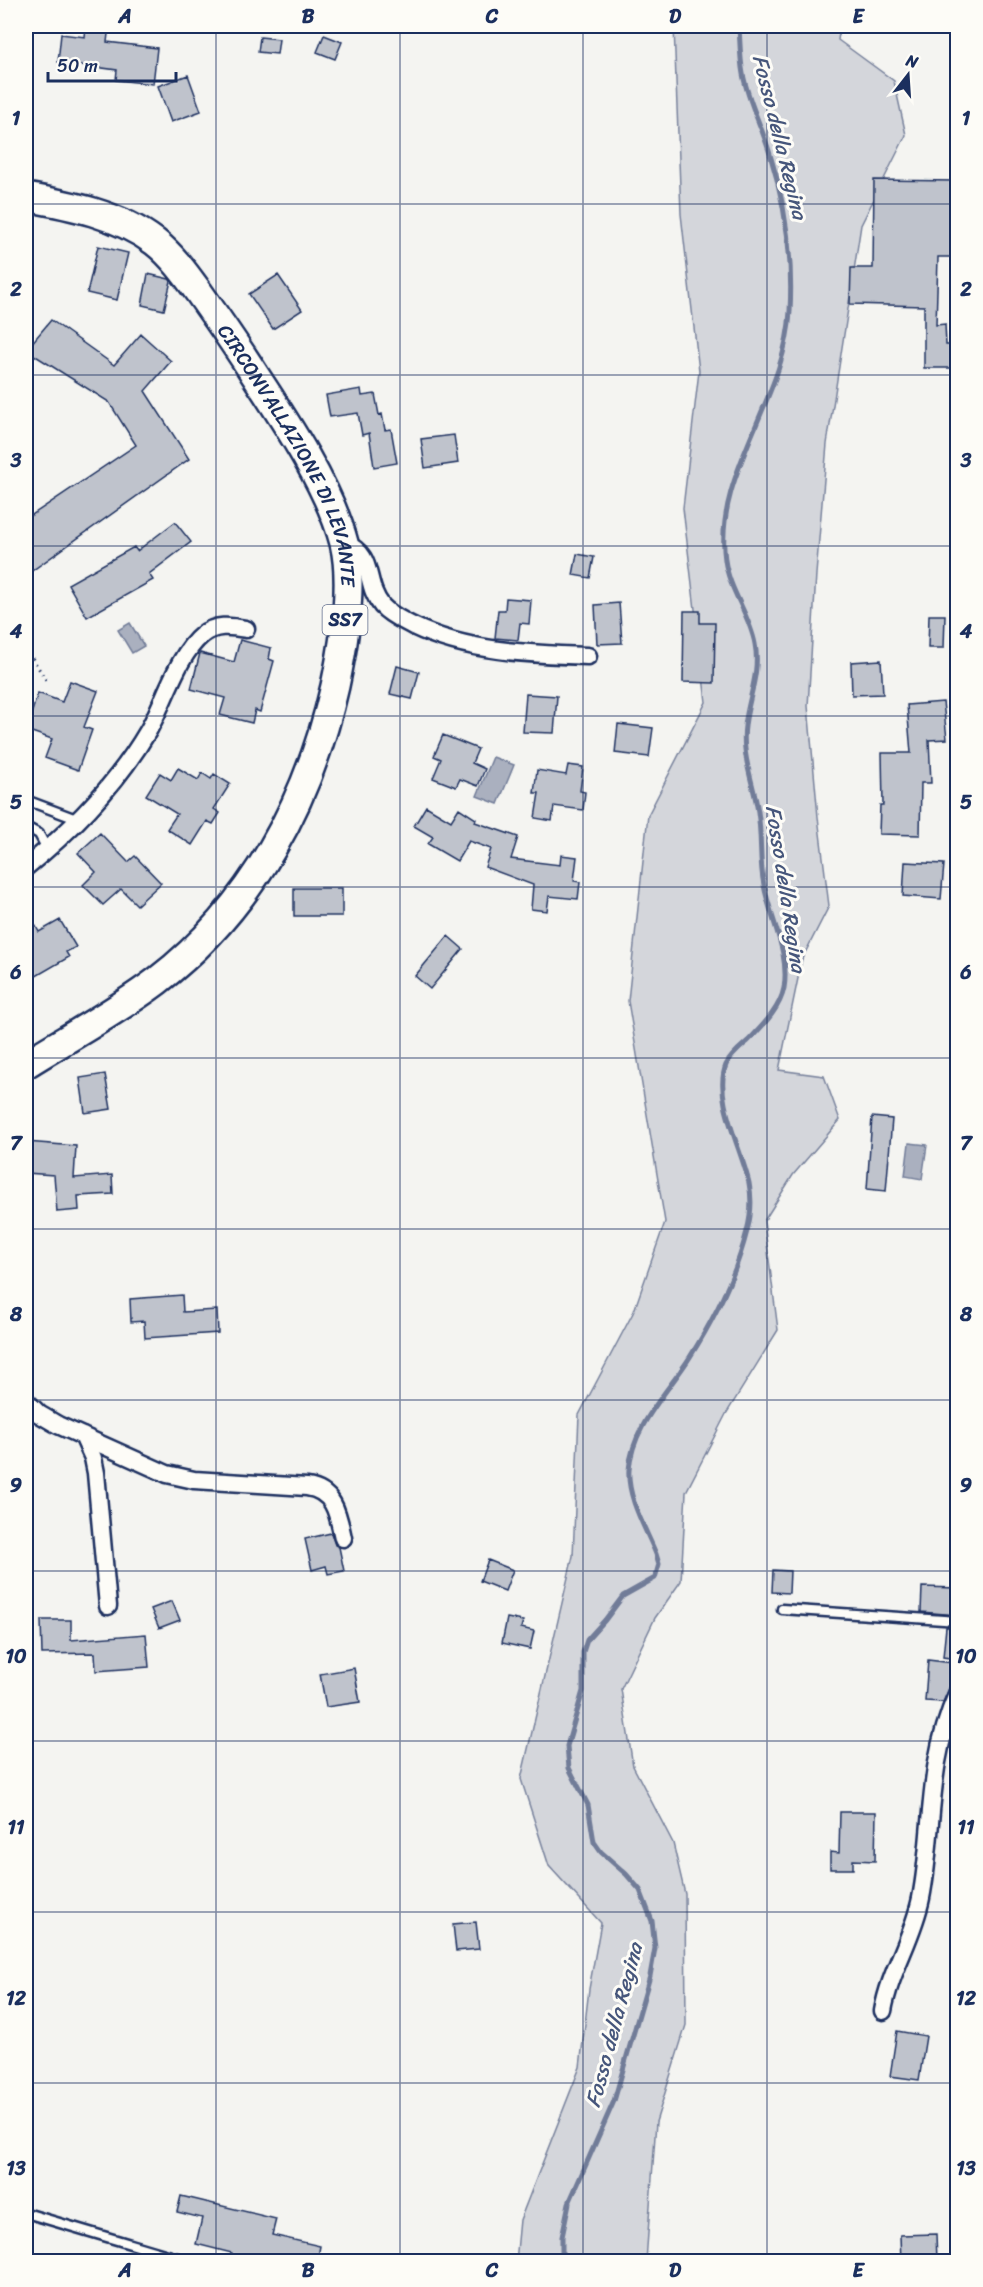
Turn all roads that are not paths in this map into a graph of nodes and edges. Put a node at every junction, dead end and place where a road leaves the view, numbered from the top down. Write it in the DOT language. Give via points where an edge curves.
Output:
graph roads {
  1 [pos="26,197"];
  2 [pos="344,543"];
  3 [pos="246,628"];
  4 [pos="588,656"];
  5 [pos="26,800"];
  6 [pos="79,820"];
  7 [pos="26,828"];
  8 [pos="47,849"];
  9 [pos="26,867"];
  10 [pos="26,1064"];
  11 [pos="26,1401"];
  12 [pos="83,1436"];
  13 [pos="344,1538"];
  14 [pos="108,1606"];
  15 [pos="782,1609"];
  16 [pos="957,1621"];
  17 [pos="957,1692"];
  18 [pos="884,2011"];
  19 [pos="26,2212"];
  20 [pos="191,2262"];
  1 -- 2 [label="main road, CIRCONVALLAZIONE DI LEVANTE / SS7" via="112,219 149,238 174,260 283,419 323,490"];
  2 -- 4 [label="street" via="363,556 372,588 383,607 418,628 446,639 493,649"];
  2 -- 10 [label="main road, CIRCONVALLAZIONE DI LEVANTE / SS7" via="348,585 334,690 314,758 278,843 228,913 178,965"];
  3 -- 6 [label="street" via="215,628 196,640 137,747"];
  5 -- 6 [label="lane"];
  6 -- 8 [label="street"];
  7 -- 8 [label="lane" via="39,834"];
  8 -- 9 [label="street"];
  11 -- 12 [label="street" via="45,1418"];
  12 -- 13 [label="street" via="181,1478 315,1489 326,1494 335,1506"];
  12 -- 14 [label="street" via="96,1473"];
  15 -- 16 [label="lane"];
  17 -- 18 [label="street" via="937,1760 920,1902 891,1976"];
  19 -- 20 [label="lane"];
}
